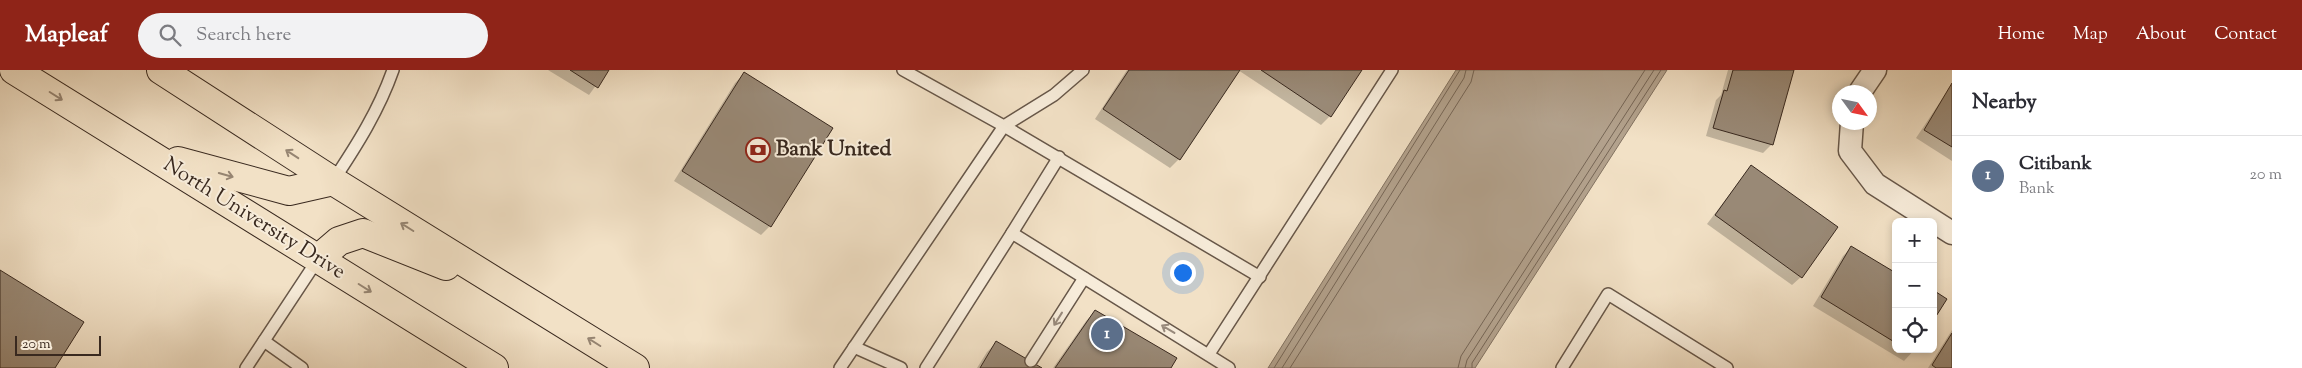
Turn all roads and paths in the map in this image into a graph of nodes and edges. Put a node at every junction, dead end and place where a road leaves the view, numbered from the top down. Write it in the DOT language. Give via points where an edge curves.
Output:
graph roads {
  1 [pos="14,70"];
  2 [pos="161,70"];
  3 [pos="393,70"];
  4 [pos="903,70"];
  5 [pos="1083,70"];
  6 [pos="1392,70"];
  7 [pos="1875,70"];
  8 [pos="1865,85"];
  9 [pos="1004,126"];
  10 [pos="1851,130"];
  11 [pos="146,152"];
  12 [pos="1059,157"];
  13 [pos="333,181"];
  14 [pos="1012,233"];
  15 [pos="1952,233"];
  16 [pos="318,259"];
  17 [pos="1260,277"];
  18 [pos="1084,278"];
  19 [pos="508,290"];
  20 [pos="264,341"];
  21 [pos="854,347"];
  22 [pos="1209,354"];
  23 [pos="1031,361"];
  24 [pos="246,368"];
  25 [pos="302,368"];
  26 [pos="494,368"];
  27 [pos="635,368"];
  28 [pos="840,368"];
  29 [pos="901,368"];
  30 [pos="926,368"];
  31 [pos="1229,368"];
  32 [pos="1562,368"];
  33 [pos="1727,368"];
  1 -- 11 [label="main road, North University Drive, one-way"];
  13 -- 2 [label="main road, one-way"];
  3 -- 13 [label="lane" via="385,94"];
  4 -- 9 [label="lane"];
  5 -- 9 [label="lane" via="1054,95"];
  6 -- 17 [label="lane"];
  7 -- 8 [label="street"];
  9 -- 12 [label="lane"];
  9 -- 21 [label="lane"];
  10 -- 15 [label="street" via="1850,151 1875,184"];
  11 -- 13 [label="main road, one-way" via="289,191"];
  11 -- 16 [label="main road, North University Drive"];
  12 -- 14 [label="lane"];
  12 -- 17 [label="lane"];
  19 -- 13 [label="main road, one-way"];
  14 -- 18 [label="lane"];
  14 -- 30 [label="lane"];
  16 -- 19 [label="main road" via="339,240 363,233"];
  16 -- 20 [label="lane"];
  16 -- 26 [label="main road, North University Drive, one-way"];
  17 -- 22 [label="lane"];
  22 -- 18 [label="lane, one-way"];
  18 -- 23 [label="lane, one-way"];
  27 -- 19 [label="main road, one-way"];
  20 -- 24 [label="lane"];
  20 -- 25 [label="lane"];
  21 -- 28 [label="lane"];
  21 -- 29 [label="lane"];
  22 -- 31 [label="lane"];
  32 -- 33 [label="lane" via="1608,294"];
}
